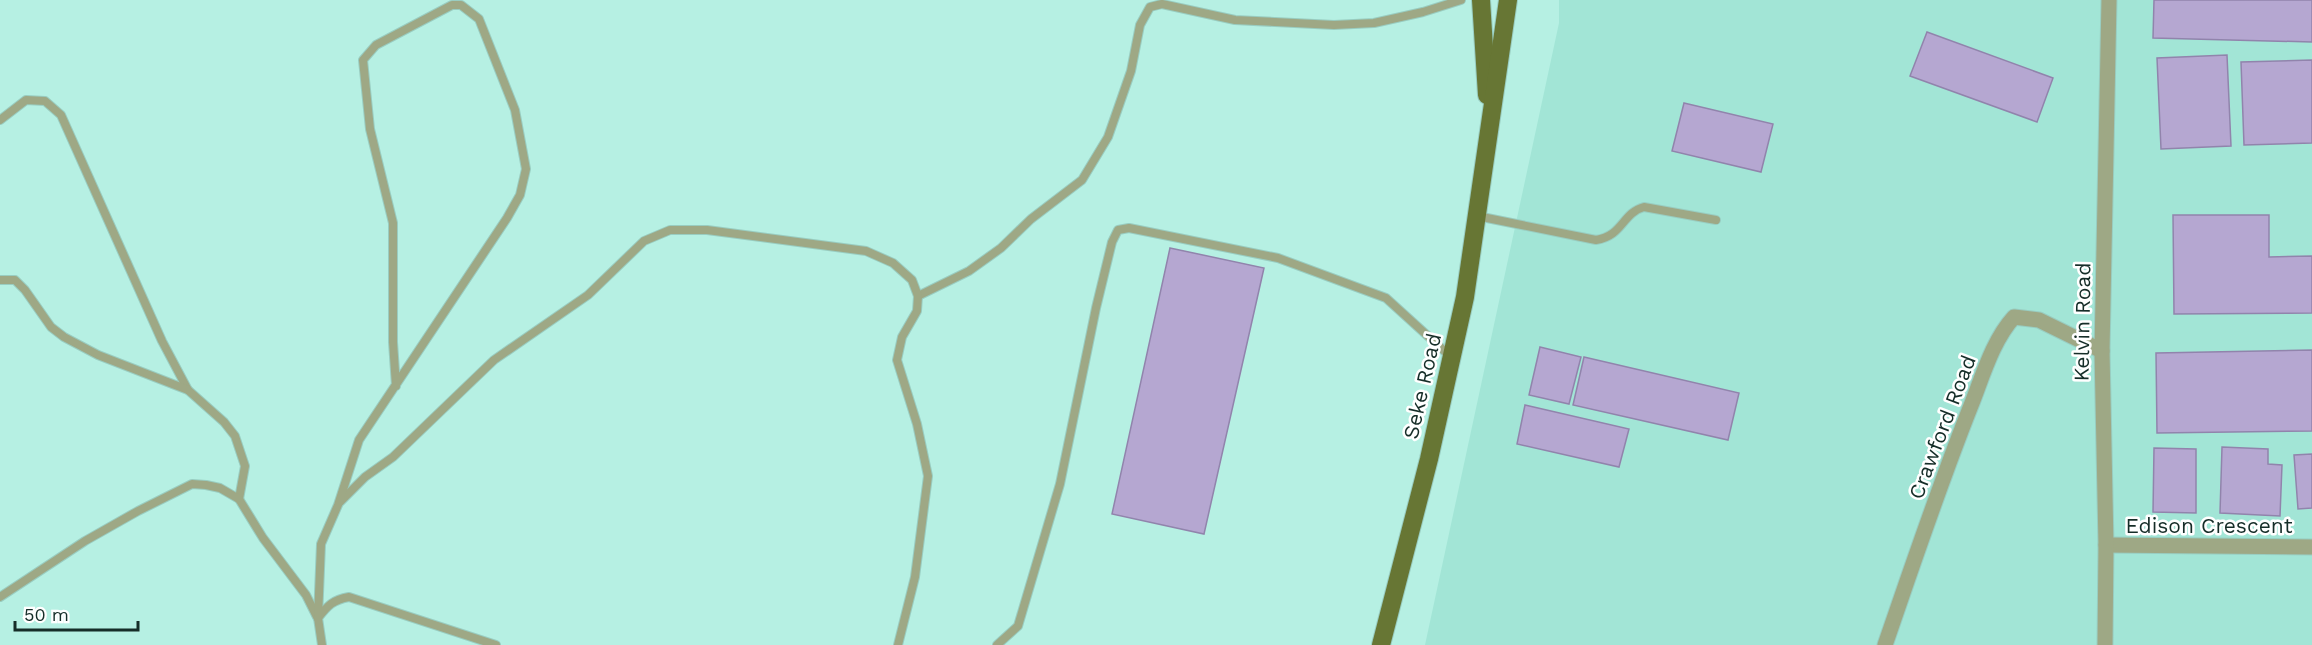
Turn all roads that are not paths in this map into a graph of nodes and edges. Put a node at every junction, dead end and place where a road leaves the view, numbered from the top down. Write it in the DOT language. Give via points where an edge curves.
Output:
graph roads {
  1 [pos="1461,0"];
  2 [pos="1481,0"];
  3 [pos="1508,0"];
  4 [pos="2109,0"];
  5 [pos="0,120"];
  6 [pos="1489,133"];
  7 [pos="1477,216"];
  8 [pos="1716,220"];
  9 [pos="0,280"];
  10 [pos="918,296"];
  11 [pos="2102,351"];
  12 [pos="1452,358"];
  13 [pos="396,386"];
  14 [pos="188,390"];
  15 [pos="239,499"];
  16 [pos="338,505"];
  17 [pos="2106,545"];
  18 [pos="2312,547"];
  19 [pos="0,597"];
  20 [pos="318,618"];
  21 [pos="322,645"];
  22 [pos="496,645"];
  23 [pos="898,645"];
  24 [pos="997,645"];
  25 [pos="1381,645"];
  26 [pos="1886,645"];
  27 [pos="2105,645"];
  1 -- 10 [label="lane" via="1374,23 1334,25 1235,20 1162,4 1150,7 1140,25 1131,71 1108,137 1082,180 969,272"];
  2 -- 6 [label="main road, Seke Road"];
  3 -- 6 [label="main road, Seke Road"];
  4 -- 11 [label="street, Kelvin Road"];
  5 -- 14 [label="lane" via="26,100 45,101 61,115 162,341"];
  6 -- 7 [label="main road, Seke Road"];
  7 -- 8 [label="lane" via="1596,240 1608,238 1644,207"];
  7 -- 12 [label="main road, Seke Road"];
  9 -- 14 [label="lane" via="15,280 51,327 64,337 98,356"];
  10 -- 16 [label="lane" via="912,280 893,263 866,251 707,230 670,230 644,242 588,295 494,360"];
  10 -- 23 [label="lane" via="917,311 902,337 897,360 928,476 915,577"];
  11 -- 17 [label="street, Kelvin Road"];
  11 -- 26 [label="street, Crawford Road" via="2039,320 2014,317 2008,324 1965,421"];
  12 -- 24 [label="lane" via="1386,298 1278,258 1129,228 1118,230 1096,308 1060,484 1018,626"];
  12 -- 25 [label="main road, Seke Road"];
  13 -- 13 [label="lane" via="507,218 520,195 526,169 511,99 479,19 461,5 452,5 376,45 363,60 370,129 393,223"];
  13 -- 16 [label="lane" via="359,440"];
  14 -- 15 [label="lane" via="235,436 245,466"];
  15 -- 19 [label="lane" via="220,488 192,484 85,541"];
  15 -- 20 [label="lane"];
  16 -- 20 [label="lane" via="321,544"];
  17 -- 18 [label="street, Edison Crescent"];
  17 -- 27 [label="street, Kelvin Road"];
  20 -- 21 [label="lane"];
  20 -- 22 [label="lane" via="335,599 349,597"];
}
